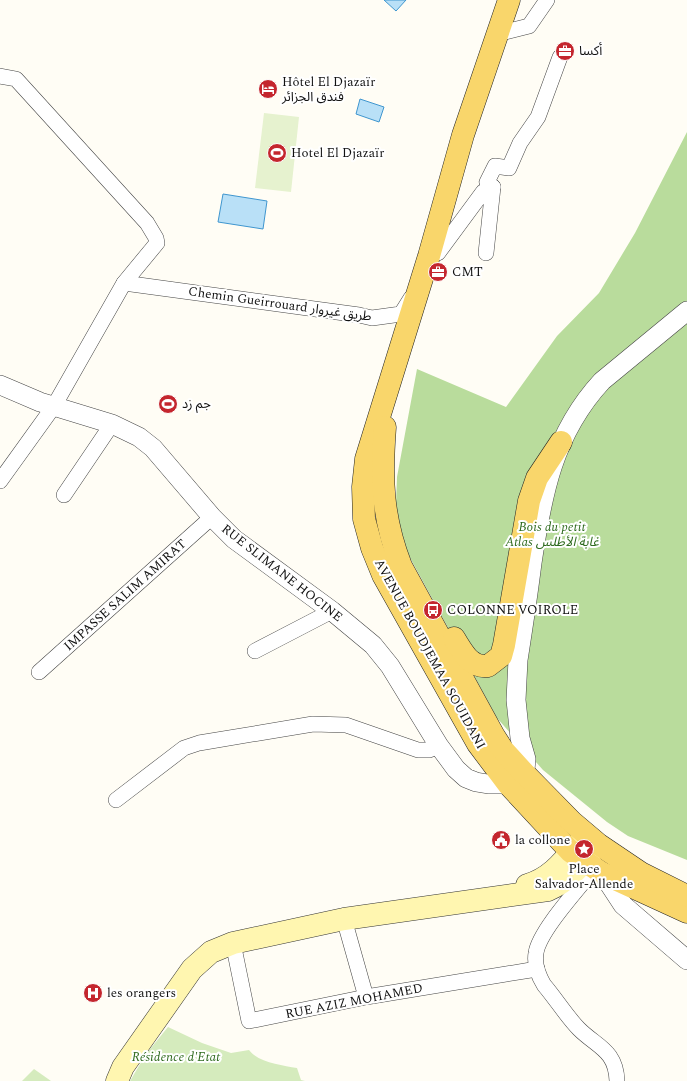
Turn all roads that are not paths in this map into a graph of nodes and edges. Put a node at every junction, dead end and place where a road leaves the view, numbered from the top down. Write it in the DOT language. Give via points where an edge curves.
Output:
graph roads {
  1 [pos="509,0"];
  2 [pos="547,0"];
  3 [pos="497,34"];
  4 [pos="560,57"];
  5 [pos="0,76"];
  6 [pos="493,187"];
  7 [pos="486,252"];
  8 [pos="429,256"];
  9 [pos="124,283"];
  10 [pos="420,284"];
  11 [pos="687,311"];
  12 [pos="0,385"];
  13 [pos="388,388"];
  14 [pos="54,406"];
  15 [pos="112,424"];
  16 [pos="561,442"];
  17 [pos="0,481"];
  18 [pos="64,495"];
  19 [pos="212,517"];
  20 [pos="405,573"];
  21 [pos="332,611"];
  22 [pos="255,651"];
  23 [pos="39,672"];
  24 [pos="439,746"];
  25 [pos="516,779"];
  26 [pos="116,800"];
  27 [pos="592,839"];
  28 [pos="588,864"];
  29 [pos="687,896"];
  30 [pos="687,912"];
  31 [pos="344,919"];
  32 [pos="233,943"];
  33 [pos="687,960"];
  34 [pos="537,970"];
  35 [pos="366,997"];
  36 [pos="117,1081"];
  37 [pos="617,1081"];
  1 -- 3 [label="main road"];
  2 -- 3 [label="street" via="529,26"];
  3 -- 8 [label="main road" via="462,136"];
  4 -- 6 [label="street" via="538,116 520,143 509,168 495,166 487,182"];
  5 -- 9 [label="street" via="16,79 147,223 154,234 157,243 153,250"];
  6 -- 7 [label="street"];
  6 -- 8 [label="street" via="483,192 438,253"];
  8 -- 10 [label="main road"];
  9 -- 10 [label="street, Chemin Gueirrouard طريق غيروار" via="372,318 401,314"];
  9 -- 14 [label="street"];
  10 -- 13 [label="main road"];
  11 -- 16 [label="street" via="602,381 574,417"];
  12 -- 14 [label="street, RUE SLIMANE HOCINE"];
  13 -- 20 [label="main road, AVENUE BOUDJEMAA SOUIDANI" via="382,464 385,511 390,538"];
  13 -- 25 [label="main road, AVENUE BOUDJEMAA SOUIDANI" via="366,459 363,487 364,520 372,548 383,575 468,729"];
  14 -- 15 [label="street, RUE SLIMANE HOCINE"];
  14 -- 17 [label="street"];
  15 -- 18 [label="street"];
  15 -- 19 [label="street, RUE SLIMANE HOCINE" via="139,437 153,448"];
  16 -- 20 [label="main road" via="538,478 529,500 503,650 493,663 482,667 464,655 424,591"];
  16 -- 25 [label="street" via="551,468 541,509 518,660 516,700 520,738 526,760"];
  19 -- 21 [label="street, RUE SLIMANE HOCINE" via="234,538"];
  19 -- 23 [label="street, IMPASSE SALIM AMIRAT"];
  20 -- 25 [label="main road, AVENUE BOUDJEMAA SOUIDANI"];
  21 -- 22 [label="street"];
  21 -- 24 [label="street, RUE SLIMANE HOCINE" via="373,645 390,666"];
  24 -- 25 [label="street, RUE SLIMANE HOCINE" via="466,778 488,784"];
  24 -- 26 [label="street" via="429,750 418,750 346,725 313,724 199,743 184,748"];
  25 -- 27 [label="main road, AVENUE BOUDJEMAA SOUIDANI"];
  25 -- 28 [label="main road, AVENUE BOUDJEMAA SOUIDANI"];
  27 -- 28 [label="main road"];
  27 -- 29 [label="main road, AVENUE BOUDJEMAA SOUIDANI" via="641,873"];
  28 -- 30 [label="main road"];
  28 -- 31 [label="main road" via="555,870 535,883 476,900"];
  28 -- 33 [label="street" via="622,905"];
  28 -- 34 [label="street" via="542,936 536,952"];
  31 -- 32 [label="main road"];
  31 -- 35 [label="street"];
  32 -- 35 [label="street, RUE AZIZ MOHAMED" via="249,1021"];
  32 -- 36 [label="main road" via="211,952 192,968 123,1068"];
  34 -- 35 [label="street, RUE AZIZ MOHAMED"];
  34 -- 37 [label="street" via="544,985 579,1029 609,1053"];
}
